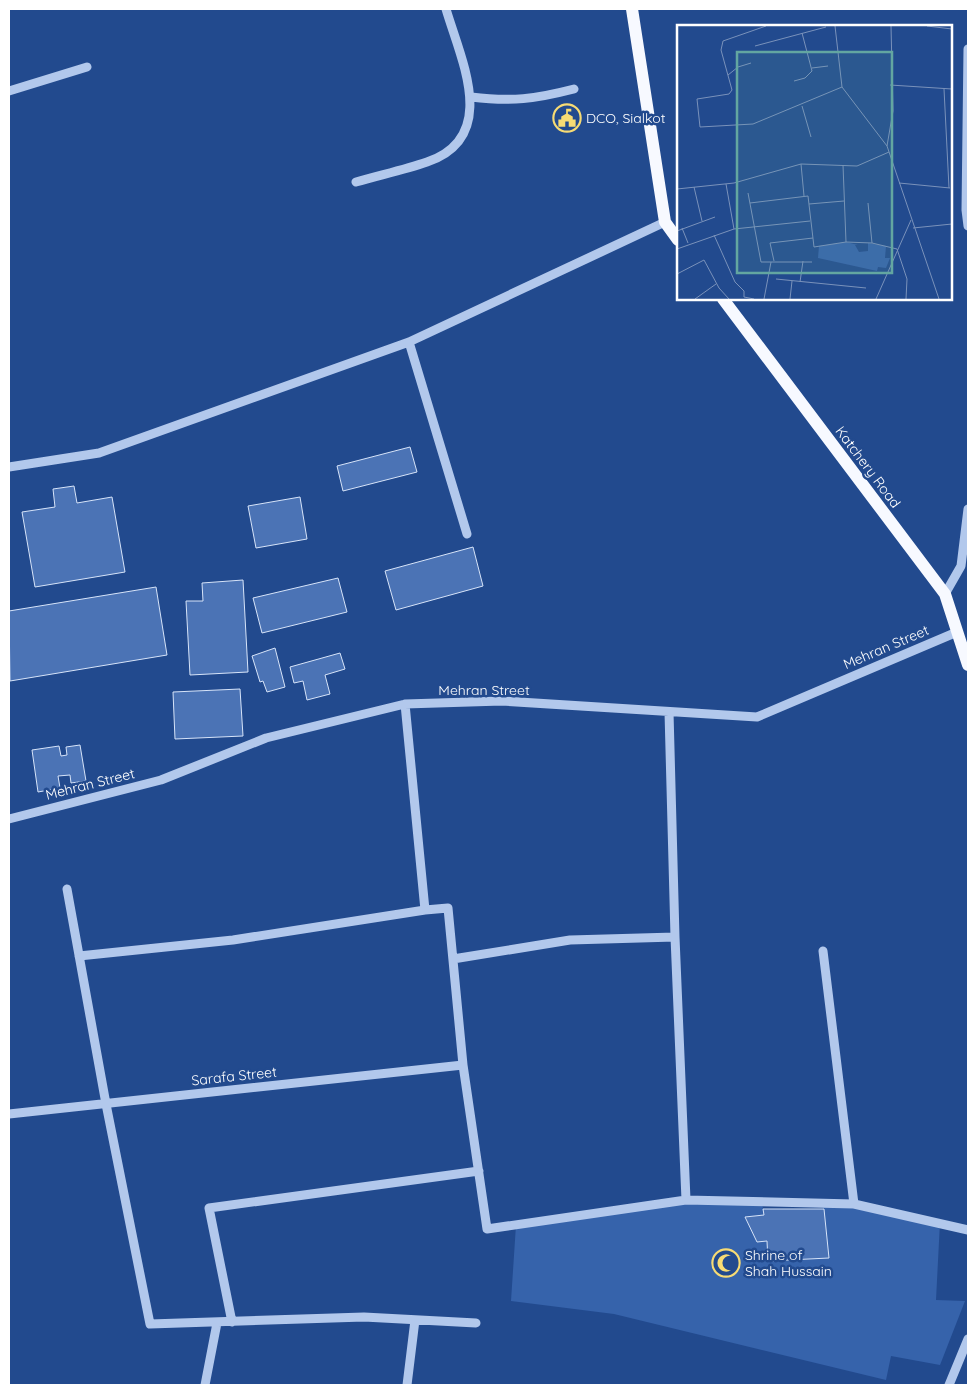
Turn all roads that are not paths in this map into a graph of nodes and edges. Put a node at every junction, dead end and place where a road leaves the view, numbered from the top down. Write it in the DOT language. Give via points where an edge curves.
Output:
graph roads {
  1 [pos="446,9"];
  2 [pos="632,9"];
  3 [pos="968,50"];
  4 [pos="88,67"];
  5 [pos="574,89"];
  6 [pos="9,91"];
  7 [pos="471,97"];
  8 [pos="356,182"];
  9 [pos="967,211"];
  10 [pos="665,222"];
  11 [pos="968,226"];
  12 [pos="677,239"];
  13 [pos="724,300"];
  14 [pos="409,342"];
  15 [pos="9,467"];
  16 [pos="968,509"];
  17 [pos="468,534"];
  18 [pos="945,594"];
  19 [pos="958,632"];
  20 [pos="968,665"];
  21 [pos="405,704"];
  22 [pos="669,712"];
  23 [pos="9,819"];
  24 [pos="67,888"];
  25 [pos="425,910"];
  26 [pos="675,937"];
  27 [pos="823,950"];
  28 [pos="79,956"];
  29 [pos="453,959"];
  30 [pos="463,1065"];
  31 [pos="106,1104"];
  32 [pos="9,1114"];
  33 [pos="479,1171"];
  34 [pos="686,1200"];
  35 [pos="854,1204"];
  36 [pos="968,1230"];
  37 [pos="415,1320"];
  38 [pos="232,1322"];
  39 [pos="217,1323"];
  40 [pos="476,1323"];
  41 [pos="968,1339"];
  42 [pos="205,1385"];
  43 [pos="407,1385"];
  44 [pos="949,1385"];
  1 -- 7 [label="street"];
  2 -- 10 [label="main road"];
  3 -- 9 [label="street"];
  4 -- 6 [label="street"];
  5 -- 7 [label="street" via="514,101"];
  7 -- 8 [label="street" via="470,119 461,138 447,152 429,162"];
  9 -- 11 [label="street"];
  10 -- 12 [label="main road"];
  10 -- 14 [label="street"];
  13 -- 18 [label="main road, Katchery Road"];
  14 -- 15 [label="street" via="98,453"];
  14 -- 17 [label="street"];
  16 -- 18 [label="street" via="961,566"];
  18 -- 19 [label="main road, Katchery Road"];
  19 -- 20 [label="main road, Katchery Road"];
  19 -- 22 [label="street, Mehran Street" via="757,717"];
  21 -- 22 [label="street, Mehran Street" via="502,701"];
  21 -- 23 [label="street, Mehran Street" via="266,738 161,780"];
  21 -- 25 [label="street"];
  22 -- 26 [label="street"];
  24 -- 28 [label="street"];
  25 -- 28 [label="street" via="233,940"];
  25 -- 29 [label="street" via="448,908"];
  26 -- 29 [label="street" via="570,940"];
  26 -- 34 [label="street"];
  27 -- 35 [label="street"];
  28 -- 31 [label="street"];
  29 -- 30 [label="street"];
  30 -- 31 [label="street, Sarafa Street"];
  30 -- 33 [label="street"];
  31 -- 32 [label="street, Sarafa Street"];
  31 -- 39 [label="street" via="150,1324"];
  33 -- 34 [label="street" via="487,1230"];
  33 -- 38 [label="street" via="209,1208"];
  34 -- 35 [label="street"];
  35 -- 36 [label="street"];
  37 -- 38 [label="street" via="364,1316"];
  37 -- 40 [label="street"];
  37 -- 43 [label="street"];
  38 -- 39 [label="street"];
  39 -- 42 [label="street"];
  41 -- 44 [label="street"];
}
